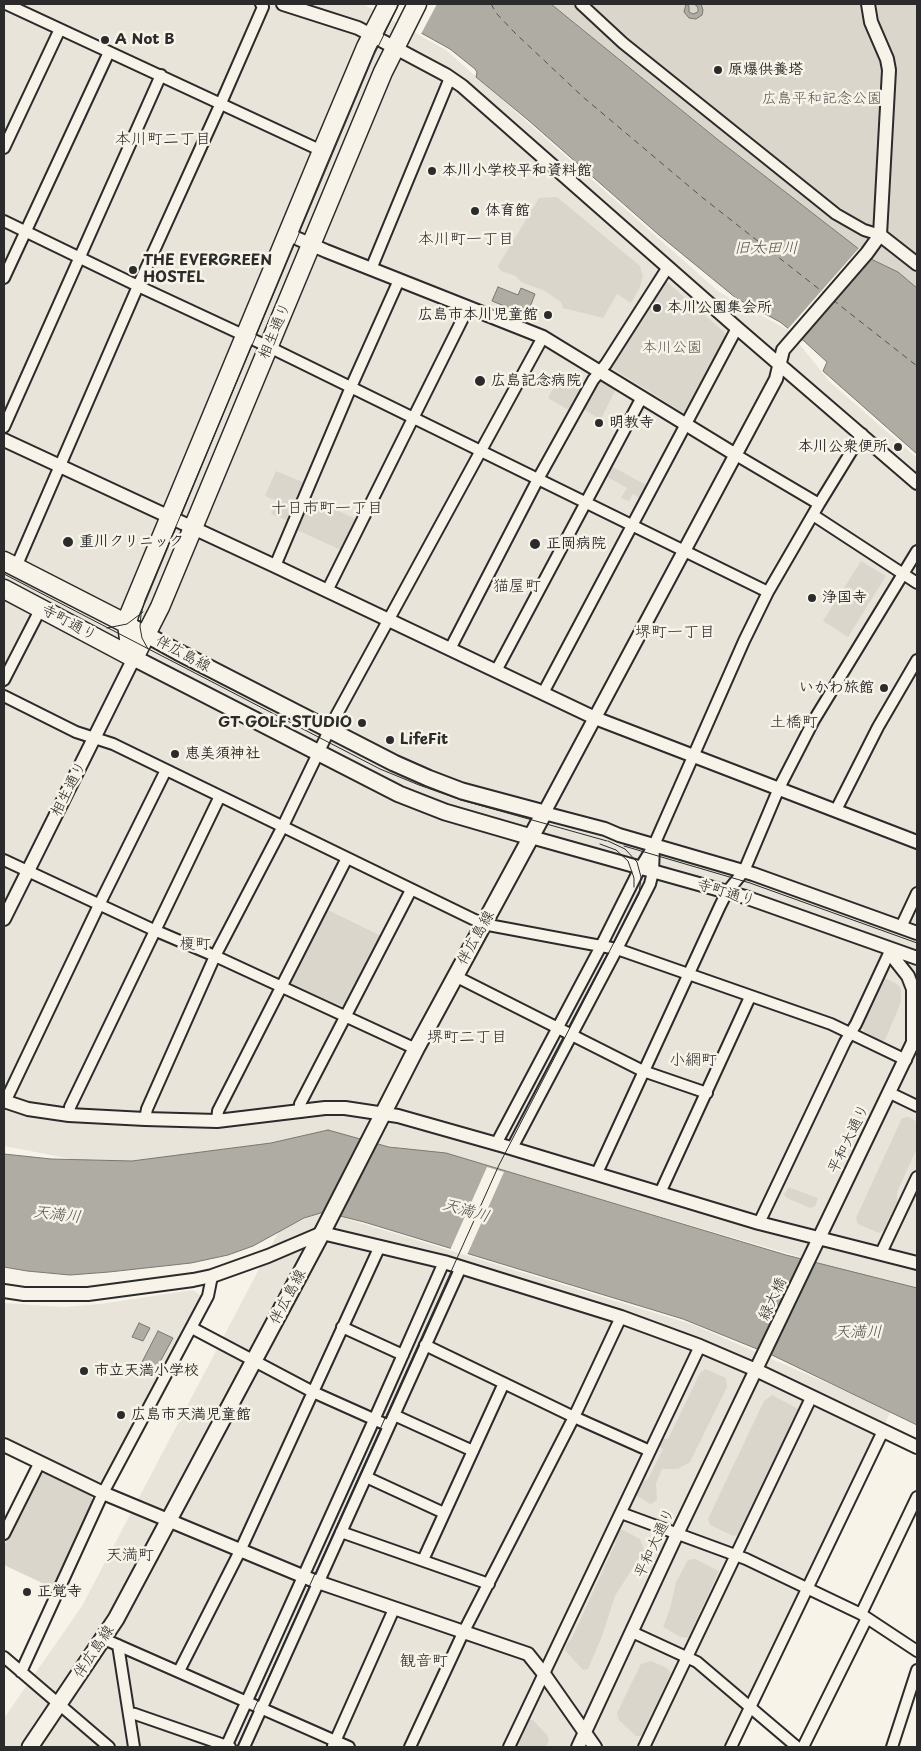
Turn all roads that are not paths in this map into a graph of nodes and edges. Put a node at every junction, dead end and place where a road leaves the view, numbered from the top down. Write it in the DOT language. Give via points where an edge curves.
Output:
graph roads {
  1 [pos="6,4"];
  2 [pos="261,4"];
  3 [pos="283,4"];
  4 [pos="417,4"];
  5 [pos="581,4"];
  6 [pos="868,4"];
  7 [pos="385,9"];
  8 [pos="60,29"];
  9 [pos="372,36"];
  10 [pos="394,48"];
  11 [pos="109,52"];
  12 [pos="161,76"];
  13 [pos="450,78"];
  14 [pos="222,103"];
  15 [pos="4,148"];
  16 [pos="322,151"];
  17 [pos="4,221"];
  18 [pos="25,231"];
  19 [pos="287,234"];
  20 [pos="880,235"];
  21 [pos="312,245"];
  22 [pos="78,258"];
  23 [pos="917,264"];
  24 [pos="668,267"];
  25 [pos="371,269"];
  26 [pos="4,278"];
  27 [pos="399,280"];
  28 [pos="138,286"];
  29 [pos="468,308"];
  30 [pos="737,328"];
  31 [pos="245,335"];
  32 [pos="543,337"];
  33 [pos="268,347"];
  34 [pos="780,365"];
  35 [pos="600,372"];
  36 [pos="351,387"];
  37 [pos="642,397"];
  38 [pos="413,418"];
  39 [pos="686,424"];
  40 [pos="4,427"];
  41 [pos="862,434"];
  42 [pos="4,440"];
  43 [pos="480,451"];
  44 [pos="736,454"];
  45 [pos="60,466"];
  46 [pos="538,479"];
  47 [pos="917,483"];
  48 [pos="586,502"];
  49 [pos="819,504"];
  50 [pos="813,514"];
  51 [pos="170,517"];
  52 [pos="631,525"];
  53 [pos="193,528"];
  54 [pos="684,551"];
  55 [pos="917,551"];
  56 [pos="10,564"];
  57 [pos="275,566"];
  58 [pos="903,574"];
  59 [pos="917,583"];
  60 [pos="4,589"];
  61 [pos="327,591"];
  62 [pos="768,592"];
  63 [pos="40,608"];
  64 [pos="389,620"];
  65 [pos="127,624"];
  66 [pos="147,634"];
  67 [pos="450,649"];
  68 [pos="134,658"];
  69 [pos="917,660"];
  70 [pos="496,671"];
  71 [pos="4,680"];
  72 [pos="543,693"];
  73 [pos="4,696"];
  74 [pos="595,718"];
  75 [pos="330,730"];
  76 [pos="95,738"];
  77 [pos="319,753"];
  78 [pos="693,756"];
  79 [pos="166,770"];
  80 [pos="779,788"];
  81 [pos="220,796"];
  82 [pos="836,810"];
  83 [pos="544,813"];
  84 [pos="284,826"];
  85 [pos="531,837"];
  86 [pos="917,842"];
  87 [pos="654,845"];
  88 [pos="347,858"];
  89 [pos="4,860"];
  90 [pos="640,868"];
  91 [pos="27,871"];
  92 [pos="744,871"];
  93 [pos="653,872"];
  94 [pos="411,890"];
  95 [pos="727,892"];
  96 [pos="917,893"];
  97 [pos="99,905"];
  98 [pos="4,919"];
  99 [pos="483,924"];
  100 [pos="917,924"];
  101 [pos="902,927"];
  102 [pos="154,930"];
  103 [pos="917,933"];
  104 [pos="601,946"];
  105 [pos="891,948"];
  106 [pos="617,949"];
  107 [pos="215,956"];
  108 [pos="917,958"];
  109 [pos="688,975"];
  110 [pos="455,976"];
  111 [pos="281,987"];
  112 [pos="750,997"];
  113 [pos="346,1016"];
  114 [pos="556,1028"];
  115 [pos="851,1033"];
  116 [pos="571,1036"];
  117 [pos="916,1039"];
  118 [pos="416,1049"];
  119 [pos="906,1060"];
  120 [pos="643,1071"];
  121 [pos="890,1093"];
  122 [pos="707,1094"];
  123 [pos="4,1102"];
  124 [pos="917,1106"];
  125 [pos="300,1112"];
  126 [pos="382,1114"];
  127 [pos="69,1115"];
  128 [pos="145,1119"];
  129 [pos="217,1121"];
  130 [pos="496,1144"];
  131 [pos="512,1148"];
  132 [pos="596,1173"];
  133 [pos="917,1177"];
  134 [pos="660,1193"];
  135 [pos="906,1200"];
  136 [pos="917,1203"];
  137 [pos="759,1223"];
  138 [pos="322,1232"];
  139 [pos="819,1238"];
  140 [pos="380,1246"];
  141 [pos="881,1254"];
  142 [pos="810,1258"];
  143 [pos="444,1262"];
  144 [pos="917,1263"];
  145 [pos="461,1267"];
  146 [pos="212,1276"];
  147 [pos="4,1291"];
  148 [pos="622,1317"];
  149 [pos="342,1327"];
  150 [pos="192,1328"];
  151 [pos="426,1345"];
  152 [pos="700,1346"];
  153 [pos="765,1354"];
  154 [pos="403,1355"];
  155 [pos="254,1361"];
  156 [pos="756,1370"];
  157 [pos="504,1383"];
  158 [pos="313,1392"];
  159 [pos="811,1398"];
  160 [pos="394,1415"];
  161 [pos="574,1417"];
  162 [pos="374,1420"];
  163 [pos="389,1426"];
  164 [pos="883,1431"];
  165 [pos="4,1444"];
  166 [pos="917,1447"];
  167 [pos="473,1451"];
  168 [pos="650,1451"];
  169 [pos="40,1462"];
  170 [pos="366,1477"];
  171 [pos="103,1493"];
  172 [pos="917,1497"];
  173 [pos="444,1513"];
  174 [pos="621,1513"];
  175 [pos="169,1522"];
  176 [pos="341,1532"];
  177 [pos="4,1534"];
  178 [pos="677,1534"];
  179 [pos="240,1550"];
  180 [pos="735,1555"];
  181 [pos="423,1560"];
  182 [pos="303,1576"];
  183 [pos="318,1582"];
  184 [pos="489,1584"];
  185 [pos="807,1589"];
  186 [pos="394,1609"];
  187 [pos="864,1616"];
  188 [pos="632,1632"];
  189 [pos="463,1633"];
  190 [pos="111,1642"];
  191 [pos="917,1651"];
  192 [pos="4,1657"];
  193 [pos="687,1657"];
  194 [pos="917,1670"];
  195 [pos="178,1671"];
  196 [pos="21,1672"];
  197 [pos="544,1674"];
  198 [pos="246,1701"];
  199 [pos="59,1704"];
  200 [pos="262,1708"];
  201 [pos="750,1708"];
  202 [pos="129,1713"];
  203 [pos="584,1734"];
  204 [pos="334,1744"];
  205 [pos="30,1747"];
  206 [pos="110,1747"];
  207 [pos="134,1747"];
  208 [pos="228,1747"];
  209 [pos="244,1747"];
  210 [pos="349,1747"];
  211 [pos="410,1747"];
  212 [pos="509,1747"];
  213 [pos="578,1747"];
  214 [pos="595,1747"];
  215 [pos="644,1747"];
  216 [pos="731,1747"];
  217 [pos="797,1747"];
  218 [pos="803,1747"];
  219 [pos="892,1747"];
  1 -- 8 [label="street"];
  2 -- 14 [label="street" via="263,7"];
  3 -- 9 [label="street" via="352,26"];
  4 -- 10 [label="highway, 相生通り"];
  5 -- 20 [label="street" via="629,48 836,214"];
  6 -- 20 [label="street" via="871,22 889,70"];
  7 -- 9 [label="highway, 相生通り"];
  8 -- 11 [label="street"];
  8 -- 15 [label="street"];
  9 -- 10 [label="street"];
  9 -- 16 [label="highway, 相生通り"];
  10 -- 13 [label="street"];
  10 -- 21 [label="highway, 相生通り"];
  11 -- 12 [label="street"];
  11 -- 18 [label="street"];
  12 -- 14 [label="street"];
  12 -- 22 [label="street"];
  13 -- 24 [label="street"];
  13 -- 25 [label="street"];
  14 -- 16 [label="street"];
  14 -- 28 [label="street"];
  16 -- 19 [label="highway, 相生通り"];
  17 -- 18 [label="street"];
  18 -- 22 [label="street"];
  18 -- 26 [label="street"];
  19 -- 21 [label="street"];
  19 -- 31 [label="highway, 相生通り"];
  20 -- 23 [label="street"];
  20 -- 34 [label="street" via="783,350"];
  21 -- 25 [label="street"];
  21 -- 33 [label="highway, 相生通り"];
  22 -- 28 [label="street"];
  22 -- 40 [label="street"];
  24 -- 30 [label="street"];
  24 -- 35 [label="street"];
  25 -- 27 [label="street"];
  27 -- 29 [label="street"];
  27 -- 36 [label="street"];
  28 -- 31 [label="street"];
  28 -- 45 [label="street"];
  29 -- 32 [label="street"];
  29 -- 38 [label="street"];
  30 -- 34 [label="street"];
  30 -- 39 [label="street"];
  31 -- 33 [label="street"];
  31 -- 51 [label="highway, 相生通り"];
  32 -- 35 [label="street"];
  32 -- 43 [label="street"];
  33 -- 36 [label="street"];
  33 -- 53 [label="highway, 相生通り"];
  34 -- 41 [label="street"];
  34 -- 44 [label="street" via="776,379"];
  35 -- 37 [label="street"];
  35 -- 46 [label="street"];
  36 -- 38 [label="street"];
  36 -- 57 [label="street"];
  37 -- 39 [label="street"];
  37 -- 48 [label="street"];
  38 -- 43 [label="street"];
  38 -- 61 [label="street"];
  39 -- 44 [label="street"];
  39 -- 52 [label="street"];
  41 -- 47 [label="street"];
  41 -- 49 [label="street"];
  42 -- 45 [label="street"];
  43 -- 46 [label="street"];
  43 -- 64 [label="street"];
  44 -- 49 [label="street"];
  44 -- 54 [label="street"];
  45 -- 51 [label="street"];
  45 -- 56 [label="street"];
  46 -- 48 [label="street"];
  46 -- 67 [label="street"];
  48 -- 52 [label="street"];
  48 -- 70 [label="street"];
  49 -- 50 [label="street"];
  50 -- 58 [label="street"];
  50 -- 62 [label="street"];
  51 -- 53 [label="street"];
  51 -- 65 [label="highway, 相生通り"];
  52 -- 54 [label="street"];
  52 -- 72 [label="street"];
  53 -- 57 [label="street"];
  53 -- 66 [label="highway, 相生通り"];
  54 -- 62 [label="street"];
  54 -- 74 [label="street"];
  55 -- 58 [label="street"];
  56 -- 65 [label="highway, 寺町通り"];
  57 -- 61 [label="street"];
  58 -- 59 [label="street"];
  58 -- 80 [label="street" via="814,720"];
  60 -- 63 [label="highway, 寺町通り"];
  61 -- 64 [label="street"];
  62 -- 78 [label="street"];
  63 -- 68 [label="highway, 寺町通り"];
  63 -- 71 [label="street"];
  64 -- 67 [label="street"];
  64 -- 75 [label="street"];
  65 -- 66 [label="main road, 伴広島線"];
  65 -- 68 [label="highway, 相生通り"];
  66 -- 68 [label="highway, 相生通り"];
  66 -- 75 [label="main road, 伴広島線"];
  67 -- 70 [label="street"];
  68 -- 76 [label="street, 相生通り"];
  68 -- 77 [label="main road, 伴広島線"];
  69 -- 82 [label="street" via="878,726"];
  70 -- 72 [label="street"];
  72 -- 74 [label="street"];
  73 -- 76 [label="street" via="76,732"];
  74 -- 78 [label="street"];
  74 -- 83 [label="street"];
  75 -- 77 [label="street"];
  75 -- 83 [label="main road, 伴広島線" via="428,778 462,791"];
  76 -- 79 [label="street"];
  76 -- 91 [label="street, 相生通り"];
  77 -- 84 [label="street"];
  77 -- 85 [label="main road, 伴広島線" via="427,805"];
  78 -- 80 [label="street"];
  78 -- 87 [label="street"];
  79 -- 81 [label="street"];
  79 -- 97 [label="street"];
  80 -- 82 [label="street"];
  80 -- 92 [label="street"];
  81 -- 84 [label="street"];
  81 -- 102 [label="street"];
  82 -- 86 [label="street"];
  83 -- 85 [label="main road, 伴広島線"];
  83 -- 87 [label="street, 寺町通り"];
  84 -- 88 [label="street"];
  84 -- 107 [label="street"];
  85 -- 90 [label="street, 寺町通り"];
  85 -- 99 [label="main road, 伴広島線"];
  87 -- 90 [label="street"];
  87 -- 92 [label="street, 寺町通り"];
  87 -- 93 [label="street"];
  88 -- 94 [label="street"];
  88 -- 111 [label="street"];
  89 -- 91 [label="street"];
  90 -- 93 [label="street, 寺町通り"];
  90 -- 104 [label="street"];
  91 -- 97 [label="street"];
  91 -- 98 [label="street, 相生通り"];
  92 -- 95 [label="street"];
  92 -- 101 [label="street, 寺町通り"];
  93 -- 95 [label="street, 寺町通り"];
  93 -- 106 [label="street"];
  94 -- 99 [label="street"];
  94 -- 113 [label="street"];
  95 -- 105 [label="street, 寺町通り"];
  95 -- 109 [label="street"];
  96 -- 101 [label="street"];
  97 -- 102 [label="street"];
  97 -- 123 [label="street"];
  99 -- 104 [label="street"];
  99 -- 110 [label="main road, 伴広島線"];
  100 -- 101 [label="street"];
  101 -- 103 [label="street, 寺町通り"];
  102 -- 107 [label="street"];
  102 -- 127 [label="street"];
  104 -- 106 [label="street"];
  104 -- 114 [label="street"];
  105 -- 108 [label="street, 寺町通り"];
  105 -- 115 [label="street"];
  105 -- 117 [label="street" via="913,989"];
  106 -- 109 [label="street"];
  106 -- 116 [label="street"];
  107 -- 111 [label="street"];
  107 -- 128 [label="street" via="147,1108"];
  109 -- 112 [label="street"];
  109 -- 120 [label="street"];
  110 -- 114 [label="street"];
  110 -- 118 [label="main road, 伴広島線"];
  111 -- 113 [label="street"];
  111 -- 129 [label="street" via="218,1111"];
  112 -- 115 [label="street"];
  112 -- 122 [label="street"];
  113 -- 118 [label="street"];
  113 -- 125 [label="street" via="300,1104"];
  114 -- 116 [label="street"];
  114 -- 130 [label="street"];
  115 -- 119 [label="street"];
  115 -- 137 [label="street"];
  116 -- 120 [label="street"];
  116 -- 131 [label="street"];
  117 -- 119 [label="street, 平和大通り"];
  118 -- 126 [label="main road, 伴広島線"];
  119 -- 121 [label="street, 平和大通り"];
  120 -- 122 [label="street"];
  120 -- 132 [label="street"];
  121 -- 124 [label="street"];
  121 -- 139 [label="street, 平和大通り"];
  122 -- 134 [label="street"];
  123 -- 127 [label="street"];
  125 -- 126 [label="street" via="345,1108"];
  125 -- 129 [label="street"];
  126 -- 130 [label="street"];
  126 -- 138 [label="main road, 伴広島線"];
  127 -- 128 [label="street"];
  128 -- 129 [label="street"];
  130 -- 131 [label="street"];
  131 -- 132 [label="street"];
  132 -- 134 [label="street"];
  133 -- 135 [label="street"];
  134 -- 137 [label="street"];
  135 -- 136 [label="street"];
  135 -- 141 [label="street"];
  137 -- 139 [label="street"];
  138 -- 140 [label="street"];
  138 -- 146 [label="street"];
  138 -- 155 [label="main road, 伴広島線"];
  139 -- 141 [label="street"];
  139 -- 142 [label="street, 平和大通り"];
  140 -- 143 [label="street"];
  140 -- 149 [label="street"];
  141 -- 144 [label="street"];
  142 -- 153 [label="street, 緑大橋"];
  143 -- 145 [label="street"];
  143 -- 154 [label="street"];
  145 -- 148 [label="street"];
  145 -- 151 [label="street"];
  146 -- 147 [label="street" via="88,1294"];
  146 -- 150 [label="street" via="208,1296"];
  148 -- 152 [label="street"];
  148 -- 161 [label="street"];
  149 -- 154 [label="street"];
  149 -- 158 [label="street"];
  150 -- 155 [label="street"];
  150 -- 171 [label="street"];
  151 -- 157 [label="street"];
  151 -- 160 [label="street"];
  152 -- 156 [label="street"];
  152 -- 168 [label="street"];
  153 -- 156 [label="street, 平和大通り"];
  154 -- 162 [label="street"];
  155 -- 158 [label="street"];
  155 -- 175 [label="main road, 伴広島線"];
  156 -- 159 [label="street"];
  156 -- 178 [label="street, 平和大通り"];
  157 -- 161 [label="street"];
  157 -- 167 [label="street"];
  158 -- 162 [label="street"];
  158 -- 179 [label="street"];
  159 -- 164 [label="street"];
  159 -- 180 [label="street"];
  160 -- 163 [label="street"];
  160 -- 167 [label="street"];
  161 -- 168 [label="street"];
  161 -- 184 [label="street"];
  162 -- 163 [label="street"];
  162 -- 182 [label="street"];
  163 -- 170 [label="street"];
  164 -- 166 [label="street"];
  164 -- 185 [label="street"];
  165 -- 169 [label="street"];
  167 -- 173 [label="street"];
  168 -- 174 [label="street"];
  169 -- 171 [label="street"];
  169 -- 177 [label="street"];
  170 -- 173 [label="street"];
  170 -- 176 [label="street"];
  171 -- 175 [label="street"];
  171 -- 196 [label="street"];
  172 -- 187 [label="street"];
  173 -- 181 [label="street"];
  174 -- 178 [label="street"];
  174 -- 197 [label="street"];
  175 -- 179 [label="street"];
  175 -- 190 [label="main road, 伴広島線" via="116,1619"];
  176 -- 181 [label="street"];
  176 -- 183 [label="street"];
  178 -- 180 [label="street"];
  178 -- 188 [label="street, 平和大通り"];
  179 -- 182 [label="street"];
  179 -- 195 [label="street"];
  180 -- 185 [label="street"];
  180 -- 193 [label="street"];
  181 -- 184 [label="street"];
  182 -- 183 [label="street"];
  182 -- 198 [label="street"];
  183 -- 186 [label="street"];
  183 -- 200 [label="street"];
  184 -- 189 [label="street"];
  185 -- 187 [label="street"];
  185 -- 201 [label="street"];
  186 -- 189 [label="street"];
  186 -- 204 [label="street"];
  187 -- 191 [label="street"];
  187 -- 218 [label="street"];
  188 -- 193 [label="street"];
  188 -- 203 [label="street, 平和大通り"];
  189 -- 197 [label="street" via="528,1654"];
  189 -- 211 [label="street"];
  190 -- 195 [label="street"];
  190 -- 199 [label="main road, 伴広島線"];
  190 -- 202 [label="street"];
  192 -- 196 [label="street"];
  193 -- 201 [label="street"];
  193 -- 215 [label="street"];
  194 -- 219 [label="street"];
  195 -- 198 [label="street"];
  196 -- 199 [label="street"];
  197 -- 203 [label="street"];
  197 -- 212 [label="street"];
  198 -- 200 [label="street"];
  198 -- 208 [label="street"];
  199 -- 205 [label="main road, 伴広島線"];
  199 -- 206 [label="street"];
  200 -- 204 [label="street"];
  200 -- 209 [label="street"];
  201 -- 216 [label="street"];
  201 -- 217 [label="street"];
  202 -- 207 [label="street"];
  202 -- 208 [label="street"];
  203 -- 213 [label="street, 平和大通り"];
  203 -- 214 [label="street"];
  204 -- 210 [label="street"];
}
